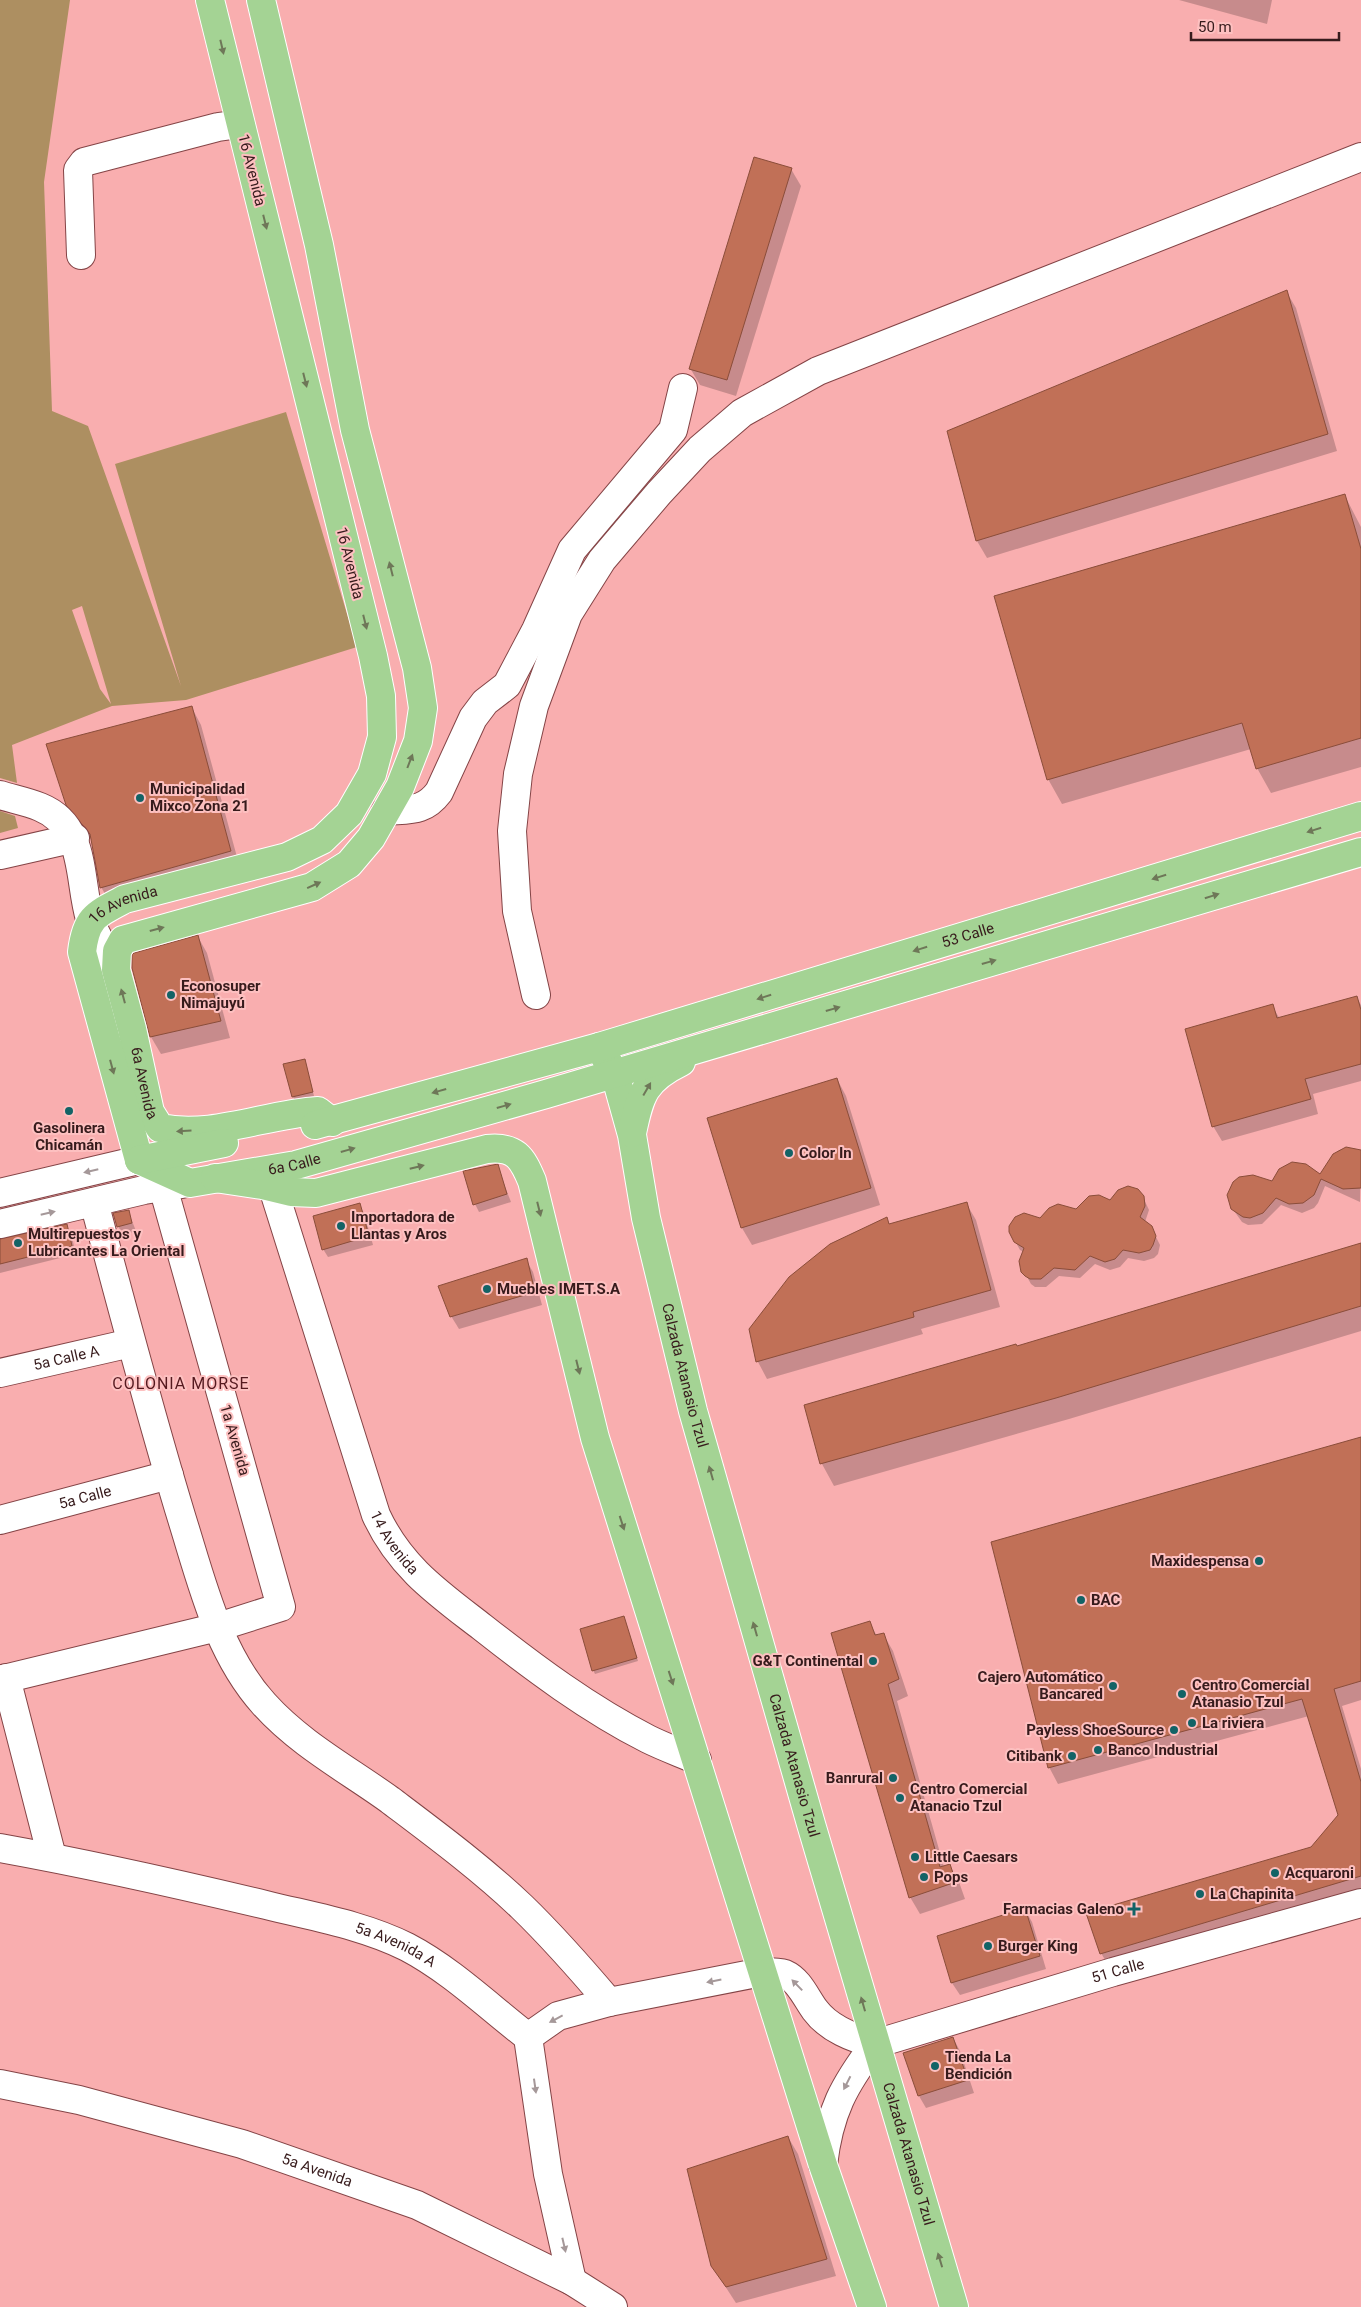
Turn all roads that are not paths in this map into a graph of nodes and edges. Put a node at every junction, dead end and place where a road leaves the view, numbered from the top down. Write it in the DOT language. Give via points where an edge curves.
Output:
graph roads {
  1 [pos="210,0"];
  2 [pos="261,0"];
  3 [pos="240,124"];
  4 [pos="1361,157"];
  5 [pos="81,255"];
  6 [pos="684,388"];
  7 [pos="0,795"];
  8 [pos="386,811"];
  9 [pos="1361,816"];
  10 [pos="75,838"];
  11 [pos="1361,852"];
  12 [pos="0,855"];
  13 [pos="90,920"];
  14 [pos="82,952"];
  15 [pos="117,961"];
  16 [pos="536,995"];
  17 [pos="724,1041"];
  18 [pos="587,1050"];
  19 [pos="615,1074"];
  20 [pos="332,1122"];
  21 [pos="632,1135"];
  22 [pos="139,1160"];
  23 [pos="202,1180"];
  24 [pos="163,1187"];
  25 [pos="273,1188"];
  26 [pos="0,1193"];
  27 [pos="94,1202"];
  28 [pos="0,1224"];
  29 [pos="131,1343"];
  30 [pos="0,1372"];
  31 [pos="169,1475"];
  32 [pos="0,1520"];
  33 [pos="218,1627"];
  34 [pos="3,1679"];
  35 [pos="697,1760"];
  36 [pos="0,1848"];
  37 [pos="52,1857"];
  38 [pos="1361,1902"];
  39 [pos="762,1972"];
  40 [pos="609,2002"];
  41 [pos="528,2037"];
  42 [pos="875,2044"];
  43 [pos="0,2084"];
  44 [pos="823,2165"];
  45 [pos="572,2281"];
  46 [pos="613,2307"];
  47 [pos="872,2307"];
  48 [pos="954,2307"];
  1 -- 3 [label="main road, 16 Avenida, one-way"];
  8 -- 2 [label="main road, 16 Avenida, one-way" via="400,787 418,741 423,708 416,668 355,430 319,246"];
  3 -- 5 [label="street" via="84,162 78,170"];
  3 -- 13 [label="main road, 16 Avenida, one-way" via="374,656 381,696 382,737 372,774 349,814 322,840 287,857 125,899"];
  4 -- 16 [label="street" via="818,371 742,413 700,449 602,560 568,614 534,706 518,774 512,831 517,911"];
  6 -- 8 [label="street" via="673,430 572,550 507,685 485,702 473,718 439,792 422,808"];
  7 -- 10 [label="street" via="56,815"];
  15 -- 8 [label="main road, 16 Avenida, one-way" via="123,940 132,936 312,887 349,864 372,838"];
  9 -- 18 [label="main road, 53 Calle, one-way"];
  10 -- 12 [label="street"];
  10 -- 13 [label="street"];
  17 -- 11 [label="main road, one-way"];
  13 -- 14 [label="main road, 16 Avenida"];
  13 -- 15 [label="street"];
  14 -- 22 [label="main road, 6a Avenida, one-way"];
  20 -- 15 [label="main road, 6a Avenida, one-way" via="318,1111 213,1130 175,1132 160,1128 150,1112"];
  17 -- 19 [label="main road"];
  21 -- 17 [label="main road, one-way" via="637,1110 648,1085 669,1068"];
  18 -- 19 [label="main road, Calzada Atanasio Tzul"];
  18 -- 20 [label="main road, one-way"];
  19 -- 21 [label="main road, Calzada Atanasio Tzul"];
  23 -- 19 [label="main road, 6a Calle, one-way" via="296,1165"];
  20 -- 22 [label="main road"];
  42 -- 21 [label="main road, Calzada Atanasio Tzul, one-way" via="693,1411 646,1218"];
  22 -- 23 [label="main road"];
  22 -- 26 [label="street, one-way"];
  23 -- 24 [label="street, 6a Calle"];
  23 -- 25 [label="main road"];
  24 -- 27 [label="street, 6a Calle"];
  24 -- 33 [label="street, 1a Avenida" via="281,1606"];
  25 -- 35 [label="street, 14 Avenida" via="376,1515 387,1538 424,1582 528,1663 618,1722"];
  25 -- 35 [label="main road, one-way" via="302,1194 316,1193 487,1149 502,1148 514,1153 524,1163 532,1182 595,1438"];
  28 -- 27 [label="street, 6a Calle, one-way"];
  27 -- 29 [label="street"];
  29 -- 30 [label="street, 5a Calle A"];
  29 -- 31 [label="street"];
  31 -- 32 [label="street, 5a Calle"];
  31 -- 33 [label="street"];
  33 -- 34 [label="street"];
  33 -- 40 [label="street" via="241,1676 299,1738 389,1800 470,1862 562,1947"];
  34 -- 37 [label="street"];
  35 -- 39 [label="main road"];
  36 -- 37 [label="street, 5a Avenida A"];
  37 -- 41 [label="street, 5a Avenida A" via="371,1931 408,1948 442,1970"];
  38 -- 42 [label="street, 51 Calle"];
  39 -- 40 [label="street, one-way"];
  42 -- 39 [label="street, one-way" via="850,2037 834,2026 816,2011 800,1986 785,1974"];
  39 -- 44 [label="main road"];
  40 -- 41 [label="street, one-way" via="558,2016"];
  41 -- 45 [label="street, one-way" via="548,2174"];
  42 -- 44 [label="street, one-way" via="850,2077 836,2106"];
  48 -- 42 [label="main road, Calzada Atanasio Tzul, one-way"];
  43 -- 45 [label="street, 5a Avenida" via="79,2100 242,2144 417,2205"];
  44 -- 47 [label="main road"];
  45 -- 46 [label="street, 5a Avenida"];
}
